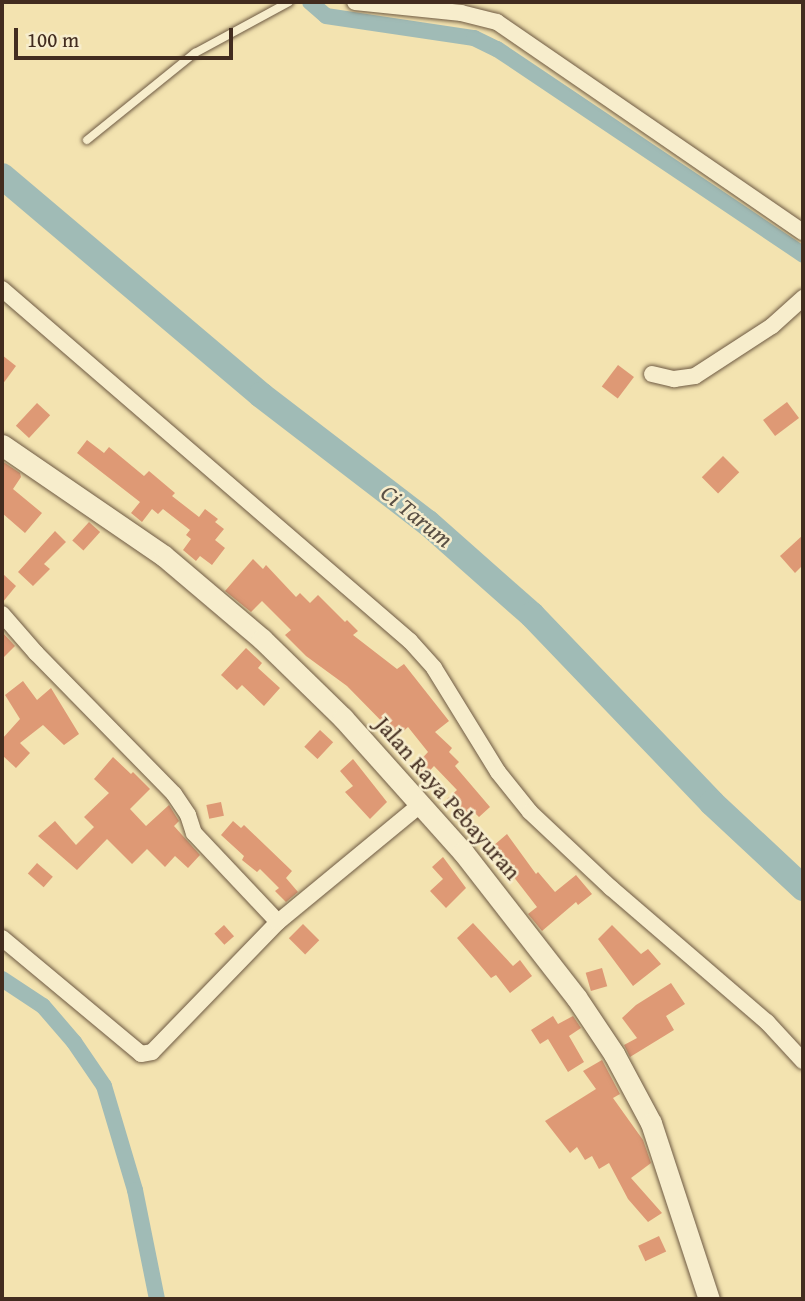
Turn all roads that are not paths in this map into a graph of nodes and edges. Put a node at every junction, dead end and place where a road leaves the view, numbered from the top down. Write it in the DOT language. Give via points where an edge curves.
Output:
graph roads {
  1 [pos="289,2"];
  2 [pos="355,2"];
  3 [pos="87,140"];
  4 [pos="803,232"];
  5 [pos="2,289"];
  6 [pos="803,298"];
  7 [pos="652,374"];
  8 [pos="2,445"];
  9 [pos="2,614"];
  10 [pos="421,804"];
  11 [pos="278,922"];
  12 [pos="2,938"];
  13 [pos="803,1061"];
  14 [pos="709,1299"];
  1 -- 3 [label="lane" via="175,67"];
  2 -- 4 [label="street" via="461,13 497,22"];
  5 -- 13 [label="street" via="417,649 442,680 516,798 611,888 767,1022"];
  6 -- 7 [label="street" via="772,326 695,376 674,379"];
  8 -- 10 [label="main road, Jalan Raya Pebayuran" via="164,556 262,639 343,718"];
  9 -- 11 [label="street" via="174,794 194,833"];
  10 -- 11 [label="street"];
  10 -- 14 [label="main road, Jalan Raya Pebayuran" via="576,997 614,1054 651,1123"];
  11 -- 12 [label="street" via="161,1045 141,1054"];
}
